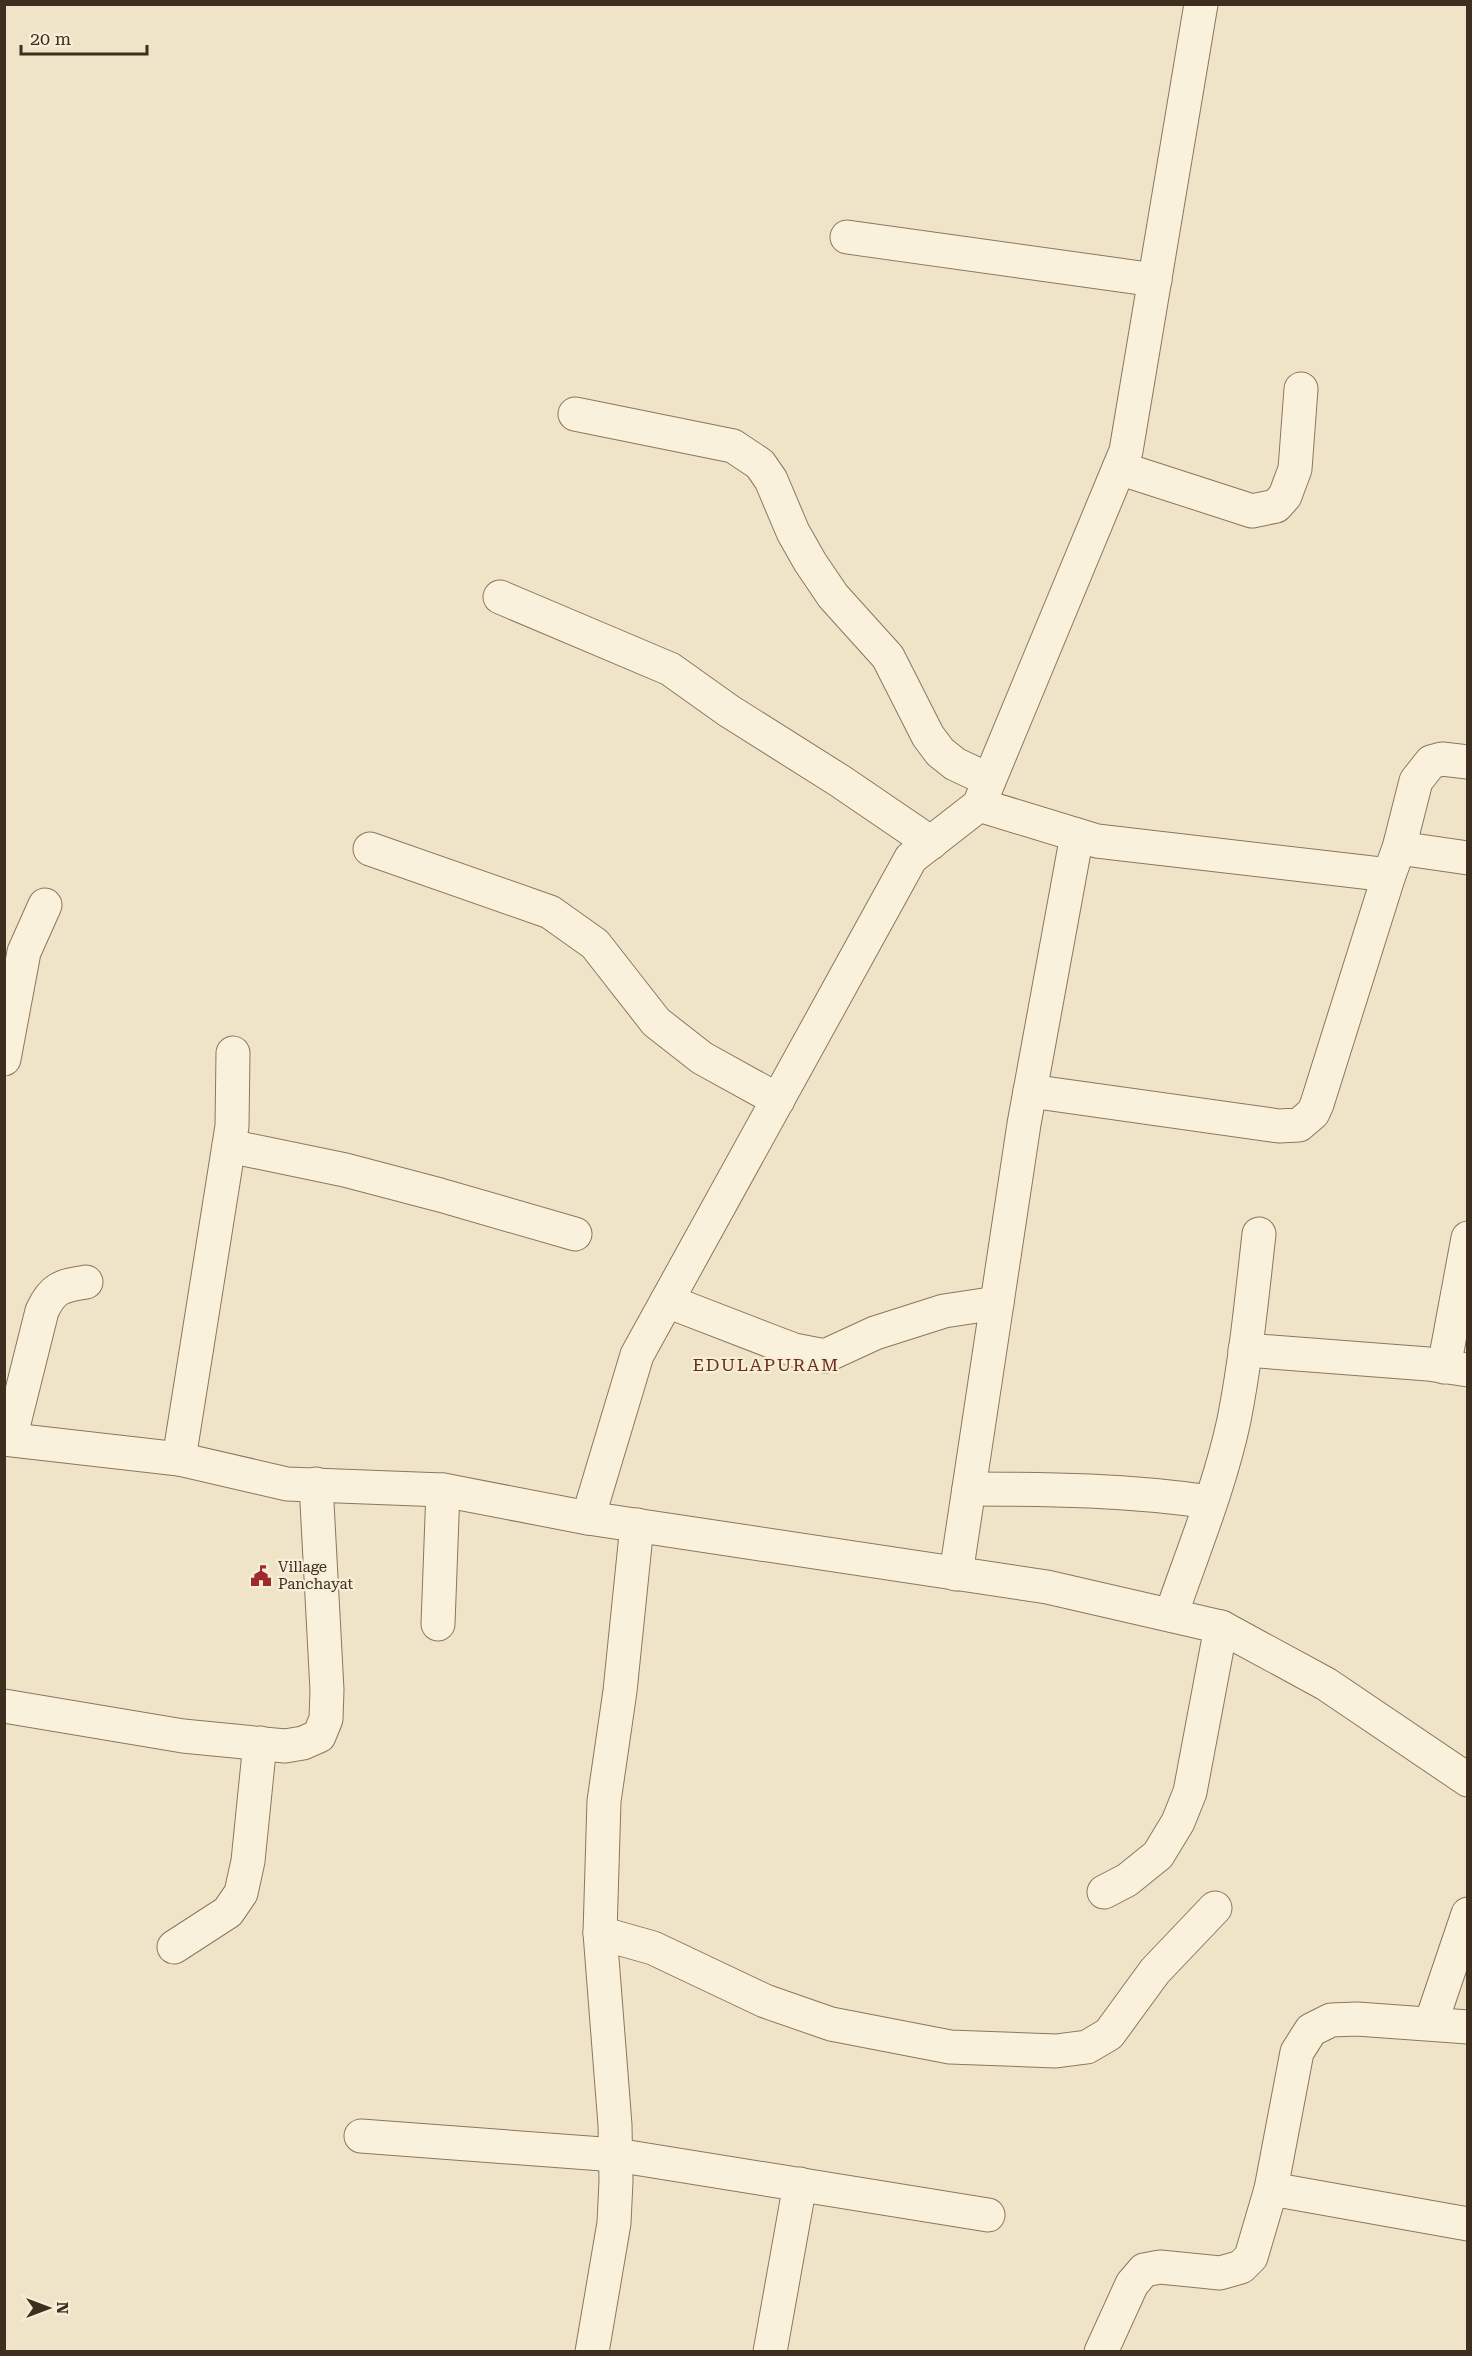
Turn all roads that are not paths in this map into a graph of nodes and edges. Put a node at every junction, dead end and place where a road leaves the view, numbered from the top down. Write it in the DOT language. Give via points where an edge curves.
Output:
graph roads {
  1 [pos="1201,4"];
  2 [pos="848,237"];
  3 [pos="1155,280"];
  4 [pos="1301,389"];
  5 [pos="575,414"];
  6 [pos="1119,468"];
  7 [pos="500,597"];
  8 [pos="1467,762"];
  9 [pos="984,793"];
  10 [pos="1077,835"];
  11 [pos="931,843"];
  12 [pos="370,849"];
  13 [pos="1467,858"];
  14 [pos="1394,862"];
  15 [pos="45,905"];
  16 [pos="233,1053"];
  17 [pos="4,1059"];
  18 [pos="1030,1091"];
  19 [pos="778,1100"];
  20 [pos="229,1146"];
  21 [pos="575,1234"];
  22 [pos="1259,1234"];
  23 [pos="1467,1238"];
  24 [pos="86,1282"];
  25 [pos="667,1301"];
  26 [pos="997,1303"];
  27 [pos="1245,1350"];
  28 [pos="1456,1368"];
  29 [pos="7,1439"];
  30 [pos="179,1459"];
  31 [pos="316,1484"];
  32 [pos="969,1489"];
  33 [pos="443,1490"];
  34 [pos="1210,1502"];
  35 [pos="588,1518"];
  36 [pos="637,1525"];
  37 [pos="956,1574"];
  38 [pos="1171,1615"];
  39 [pos="438,1624"];
  40 [pos="1221,1627"];
  41 [pos="4,1706"];
  42 [pos="260,1743"];
  43 [pos="1467,1780"];
  44 [pos="1104,1892"];
  45 [pos="1215,1908"];
  46 [pos="1467,1914"];
  47 [pos="600,1933"];
  48 [pos="174,1947"];
  49 [pos="1431,2023"];
  50 [pos="1467,2027"];
  51 [pos="361,2136"];
  52 [pos="616,2155"];
  53 [pos="800,2184"];
  54 [pos="1271,2189"];
  55 [pos="988,2215"];
  56 [pos="1467,2224"];
  57 [pos="592,2352"];
  58 [pos="770,2352"];
  59 [pos="1101,2352"];
  1 -- 3 [label="street"];
  2 -- 3 [label="street"];
  3 -- 6 [label="street" via="1126,451"];
  4 -- 6 [label="street" via="1295,469 1285,496 1276,506 1252,511"];
  5 -- 9 [label="street" via="733,446 760,464 793,532 833,596 888,657 934,744"];
  6 -- 9 [label="street"];
  7 -- 11 [label="street" via="670,669"];
  8 -- 14 [label="street" via="1431,762 1416,781"];
  9 -- 10 [label="street"];
  9 -- 11 [label="street"];
  10 -- 14 [label="street" via="1097,841"];
  10 -- 18 [label="street"];
  11 -- 19 [label="street" via="911,858"];
  12 -- 19 [label="street" via="550,912 595,944 656,1022 702,1058"];
  13 -- 14 [label="street"];
  14 -- 18 [label="street" via="1317,1104 1299,1125 1279,1126"];
  15 -- 17 [label="street" via="24,952"];
  16 -- 20 [label="street"];
  18 -- 26 [label="street"];
  19 -- 25 [label="street"];
  20 -- 21 [label="street" via="345,1170"];
  20 -- 30 [label="street"];
  22 -- 27 [label="street"];
  23 -- 28 [label="street"];
  24 -- 29 [label="street" via="62,1286 49,1296"];
  25 -- 26 [label="street" via="794,1350 825,1356 875,1333 944,1311"];
  25 -- 35 [label="street" via="637,1355"];
  26 -- 32 [label="street"];
  27 -- 28 [label="street"];
  27 -- 34 [label="street" via="1234,1421"];
  29 -- 30 [label="street"];
  30 -- 31 [label="street" via="287,1484"];
  31 -- 33 [label="street"];
  31 -- 42 [label="street" via="326,1719 319,1736 303,1743"];
  32 -- 34 [label="street" via="1097,1490"];
  32 -- 37 [label="street"];
  33 -- 35 [label="street"];
  33 -- 39 [label="street"];
  34 -- 38 [label="street"];
  35 -- 36 [label="street"];
  36 -- 37 [label="street"];
  36 -- 47 [label="street" via="604,1801"];
  37 -- 38 [label="street" via="1047,1587"];
  38 -- 40 [label="street"];
  40 -- 43 [label="street" via="1326,1684"];
  40 -- 44 [label="street" via="1190,1792 1178,1822 1158,1855 1127,1880"];
  41 -- 42 [label="street" via="183,1736"];
  42 -- 48 [label="street" via="241,1893 228,1912"];
  45 -- 47 [label="street" via="1155,1971 1109,2034 1087,2047 1056,2051 950,2047 831,2024 765,2001 653,1948"];
  46 -- 49 [label="street"];
  47 -- 52 [label="street"];
  49 -- 50 [label="street"];
  49 -- 54 [label="street" via="1331,2020 1311,2030 1297,2052"];
  51 -- 52 [label="street"];
  52 -- 53 [label="street"];
  52 -- 57 [label="street" via="614,2223"];
  53 -- 55 [label="street"];
  53 -- 58 [label="street"];
  54 -- 56 [label="street"];
  54 -- 59 [label="street" via="1251,2257 1241,2267 1220,2273 1160,2267 1144,2270 1132,2284"];
}
